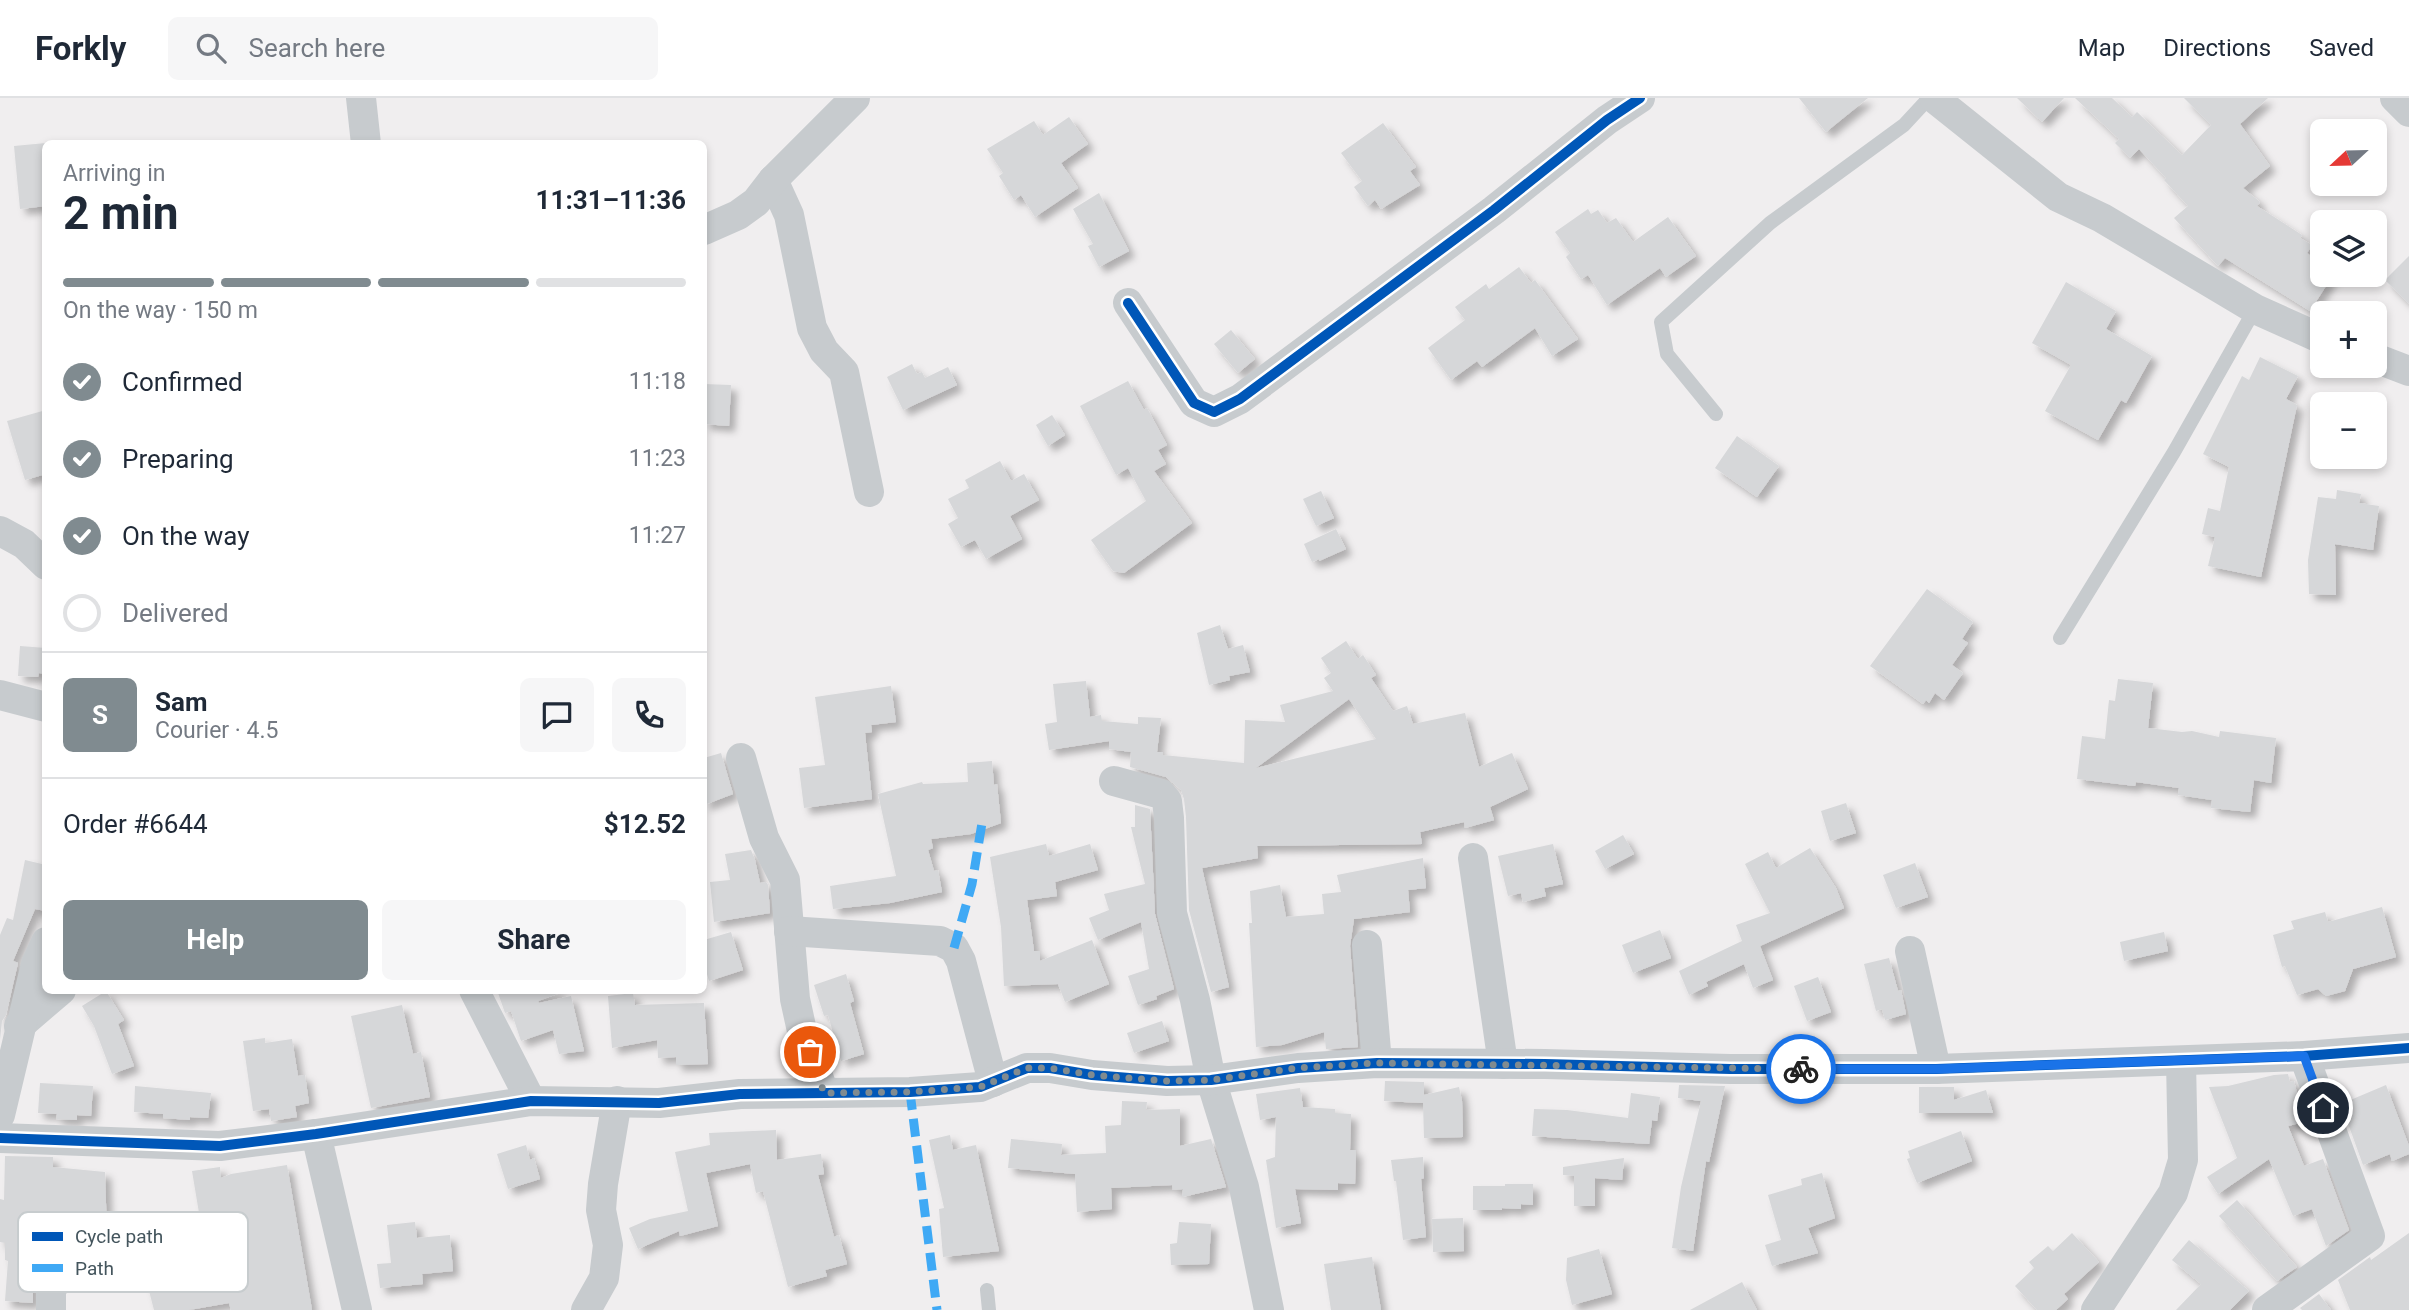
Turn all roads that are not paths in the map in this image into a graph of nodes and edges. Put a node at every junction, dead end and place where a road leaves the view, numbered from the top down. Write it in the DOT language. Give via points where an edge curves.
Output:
graph roads {
  1 [pos="360,98"];
  2 [pos="855,98"];
  3 [pos="1640,98"];
  4 [pos="1931,98"];
  5 [pos="2395,98"];
  6 [pos="2409,112"];
  7 [pos="365,140"];
  8 [pos="773,180"];
  9 [pos="707,229"];
  10 [pos="1128,303"];
  11 [pos="2255,309"];
  12 [pos="2310,334"];
  13 [pos="2387,363"];
  14 [pos="2409,371"];
  15 [pos="1716,414"];
  16 [pos="869,492"];
  17 [pos="0,531"];
  18 [pos="42,561"];
  19 [pos="2060,638"];
  20 [pos="0,695"];
  21 [pos="42,706"];
  22 [pos="741,758"];
  23 [pos="1114,781"];
  24 [pos="1473,858"];
  25 [pos="789,931"];
  26 [pos="1367,945"];
  27 [pos="42,951"];
  28 [pos="1910,951"];
  29 [pos="56,994"];
  30 [pos="476,994"];
  31 [pos="19,1026"];
  32 [pos="2409,1048"];
  33 [pos="2304,1056"];
  34 [pos="2181,1061"];
  35 [pos="1377,1063"];
  36 [pos="1503,1064"];
  37 [pos="1936,1069"];
  38 [pos="1212,1080"];
  39 [pos="993,1082"];
  40 [pos="824,1093"];
  41 [pos="531,1101"];
  42 [pos="617,1101"];
  43 [pos="0,1115"];
  44 [pos="316,1134"];
  45 [pos="0,1138"];
  46 [pos="987,1290"];
  47 [pos="51,1292"];
  48 [pos="51,1310"];
  49 [pos="357,1310"];
  50 [pos="586,1310"];
  51 [pos="989,1310"];
  52 [pos="1269,1310"];
  53 [pos="2096,1310"];
  54 [pos="2267,1310"];
  1 -- 7 [label="street"];
  2 -- 8 [label="street"];
  3 -- 10 [label="street" via="1240,399 1214,412 1194,403"];
  4 -- 11 [label="street" via="2058,197"];
  4 -- 15 [label="lane" via="1904,125 1770,223 1661,322 1667,354"];
  5 -- 6 [label="street"];
  8 -- 9 [label="street" via="756,202"];
  8 -- 16 [label="street" via="789,215 811,328 844,372"];
  11 -- 12 [label="street"];
  11 -- 19 [label="lane"];
  13 -- 14 [label="street"];
  17 -- 18 [label="street"];
  20 -- 21 [label="street"];
  22 -- 25 [label="street" via="764,838 785,880"];
  23 -- 38 [label="street" via="1161,794 1167,801 1172,913"];
  24 -- 36 [label="street"];
  25 -- 39 [label="street" via="940,941 954,948"];
  25 -- 40 [label="street" via="795,999"];
  26 -- 35 [label="street"];
  27 -- 31 [label="street"];
  28 -- 37 [label="street"];
  29 -- 31 [label="street"];
  30 -- 41 [label="street"];
  31 -- 43 [label="street"];
  32 -- 33 [label="street"];
  33 -- 34 [label="street"];
  33 -- 54 [label="street" via="2370,1236"];
  34 -- 37 [label="street"];
  34 -- 53 [label="street" via="2183,1160 2173,1193"];
  35 -- 36 [label="street"];
  35 -- 38 [label="street"];
  36 -- 37 [label="street"];
  38 -- 39 [label="street" via="1167,1081 1027,1068"];
  38 -- 52 [label="street" via="1244,1187"];
  39 -- 40 [label="street" via="909,1092"];
  40 -- 42 [label="street" via="740,1094 659,1103"];
  41 -- 42 [label="street"];
  41 -- 44 [label="street"];
  42 -- 50 [label="street" via="601,1210 608,1244 604,1278"];
  44 -- 45 [label="street" via="220,1146"];
  44 -- 49 [label="street"];
  46 -- 51 [label="lane"];
  47 -- 48 [label="street"];
}
